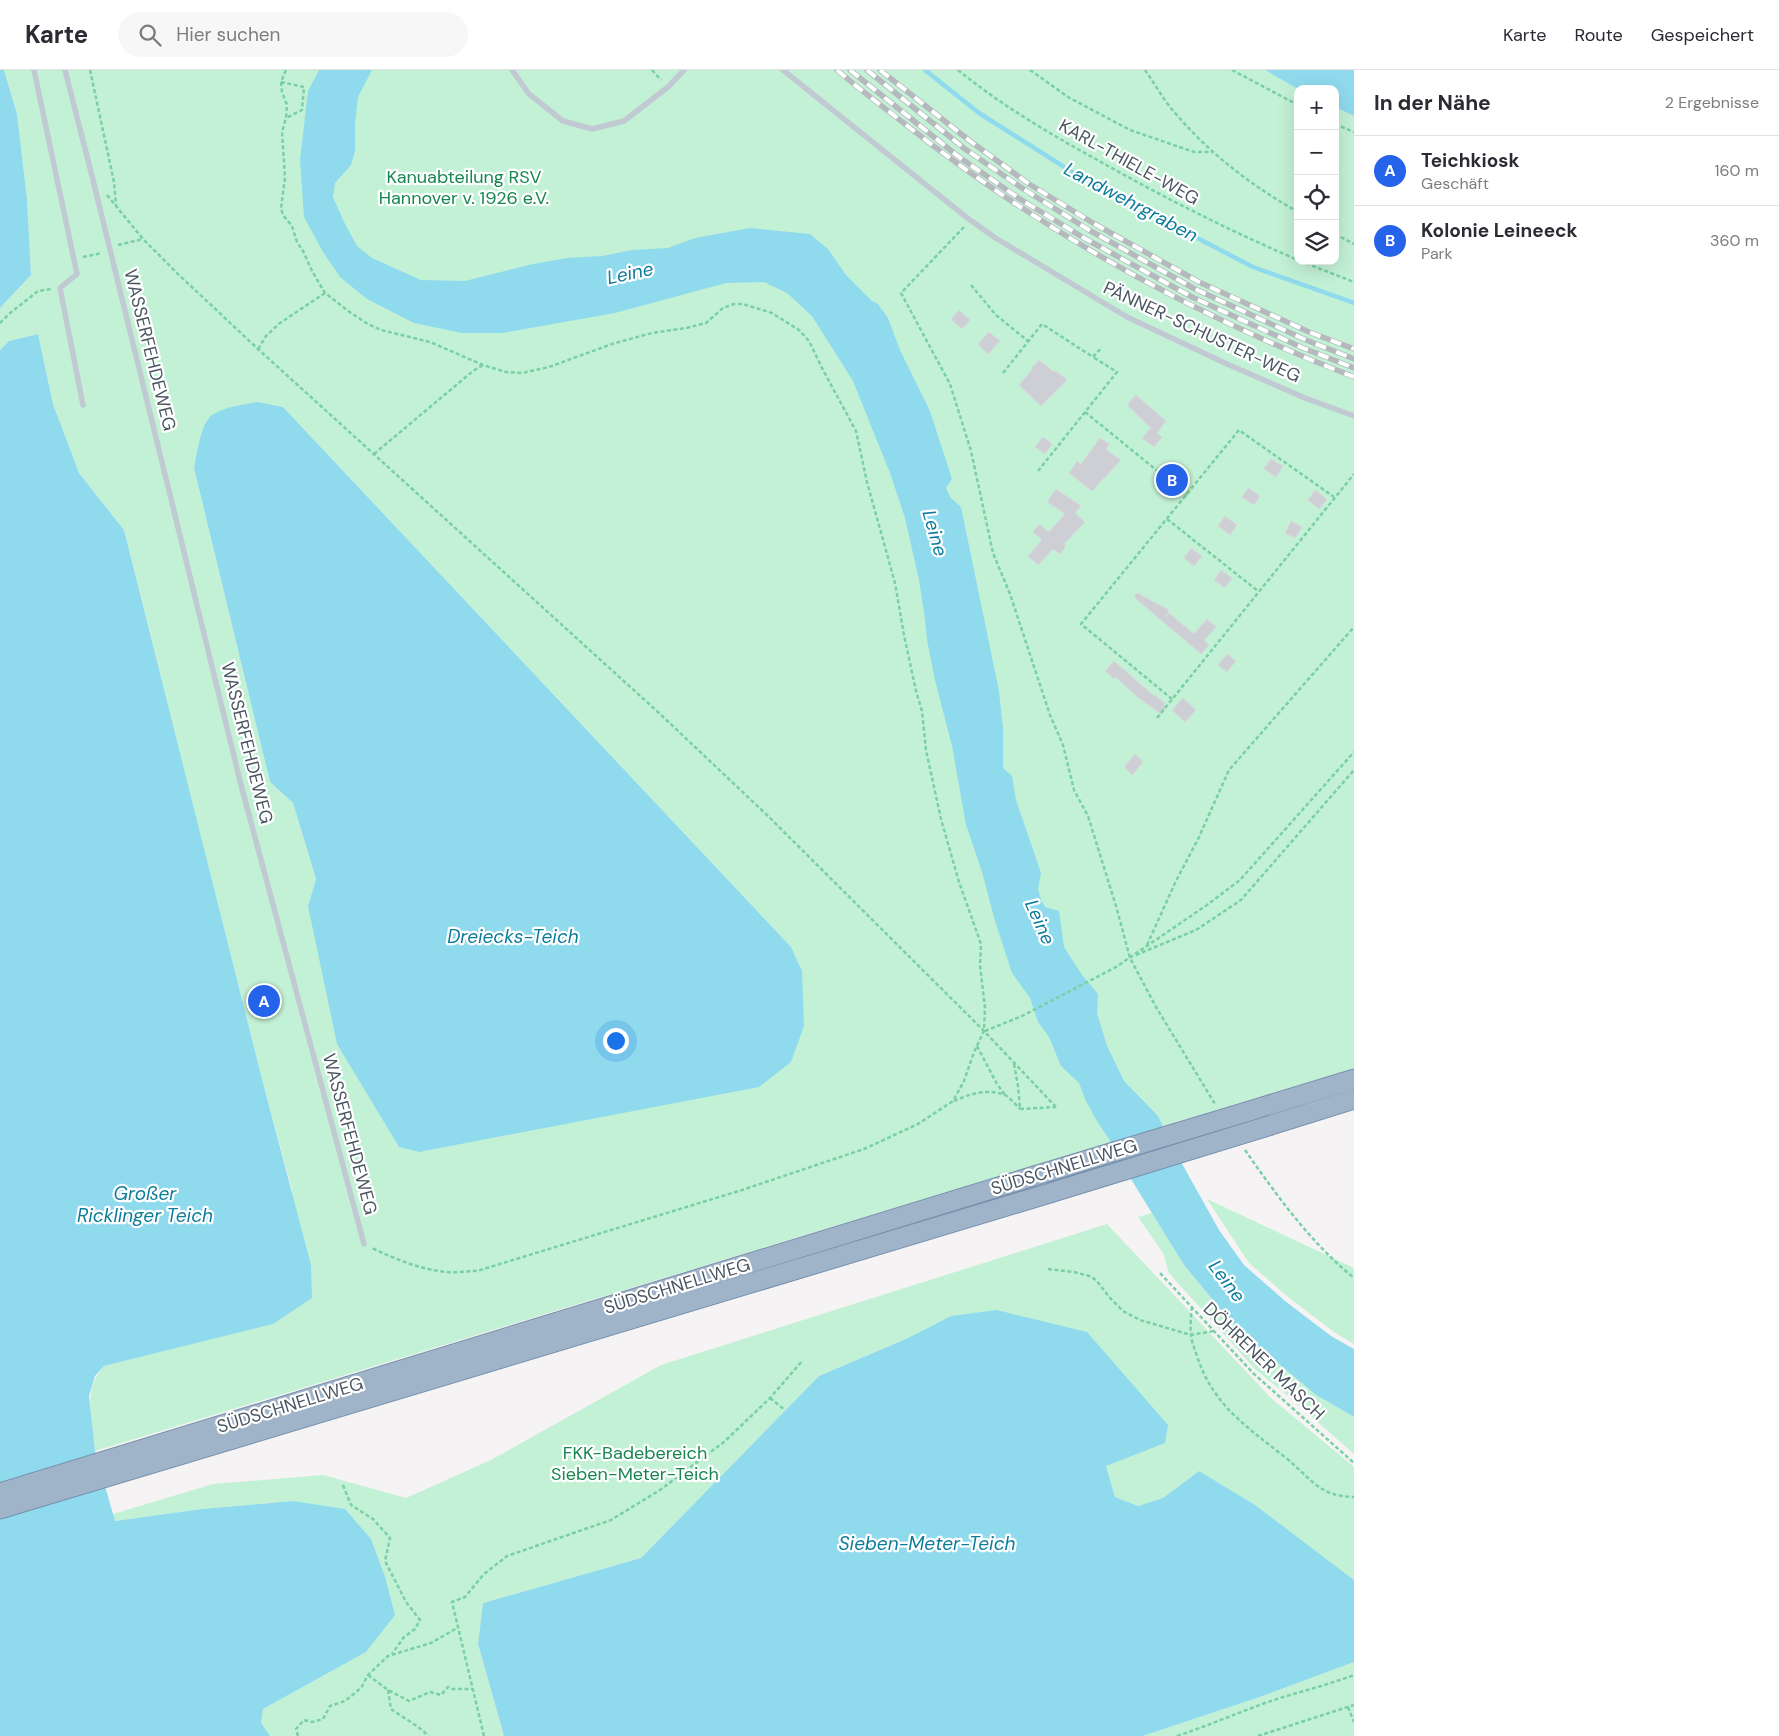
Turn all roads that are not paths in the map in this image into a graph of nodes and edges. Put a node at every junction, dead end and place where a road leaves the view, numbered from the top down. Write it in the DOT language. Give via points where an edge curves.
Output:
graph roads {
  1 [pos="34,70"];
  2 [pos="65,70"];
  3 [pos="512,70"];
  4 [pos="684,70"];
  5 [pos="783,70"];
  6 [pos="83,405"];
  7 [pos="1354,416"];
  8 [pos="1354,1079"];
  9 [pos="1354,1099"];
  10 [pos="364,1244"];
  11 [pos="198,1441"];
  12 [pos="0,1493"];
  13 [pos="0,1509"];
  1 -- 6 [label="lane" via="77,274 60,288"];
  2 -- 10 [label="lane, WASSERFEHDEWEG" via="241,785"];
  3 -- 4 [label="lane" via="529,94 563,121 592,129 624,121 668,87"];
  5 -- 7 [label="lane, PÄNNER-SCHUSTER-WEG" via="994,238 1127,317 1227,364"];
  8 -- 11 [label="highway, SÜDSCHNELLWEG, bridge" via="1034,1176"];
  9 -- 11 [label="highway, SÜDSCHNELLWEG, bridge" via="1050,1193"];
  11 -- 12 [label="highway, SÜDSCHNELLWEG"];
  11 -- 13 [label="highway, SÜDSCHNELLWEG"];
}
